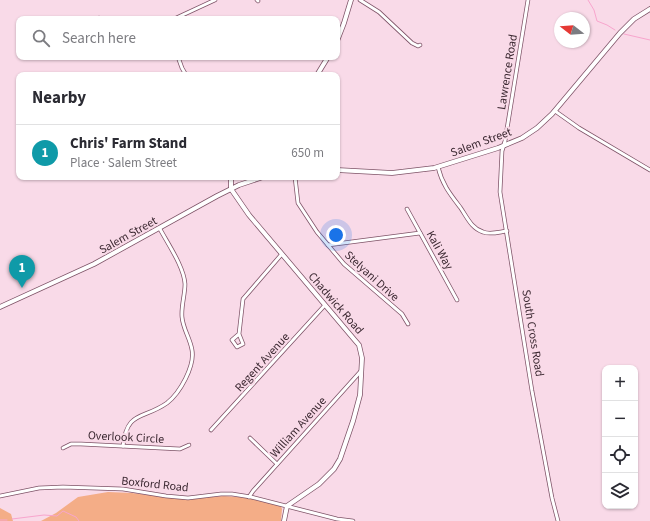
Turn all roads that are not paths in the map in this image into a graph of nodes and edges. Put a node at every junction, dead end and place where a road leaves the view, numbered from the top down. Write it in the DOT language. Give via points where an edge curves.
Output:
graph roads {
  1 [pos="215,0"];
  2 [pos="351,0"];
  3 [pos="360,0"];
  4 [pos="528,0"];
  5 [pos="650,9"];
  6 [pos="180,16"];
  7 [pos="340,33"];
  8 [pos="420,45"];
  9 [pos="179,60"];
  10 [pos="326,60"];
  11 [pos="184,72"];
  12 [pos="319,72"];
  13 [pos="555,111"];
  14 [pos="504,146"];
  15 [pos="438,167"];
  16 [pos="340,170"];
  17 [pos="650,170"];
  18 [pos="230,180"];
  19 [pos="255,180"];
  20 [pos="295,180"];
  21 [pos="231,189"];
  22 [pos="407,209"];
  23 [pos="160,229"];
  24 [pos="507,231"];
  25 [pos="420,233"];
  26 [pos="328,245"];
  27 [pos="281,255"];
  28 [pos="457,300"];
  29 [pos="325,305"];
  30 [pos="0,307"];
  31 [pos="408,324"];
  32 [pos="239,334"];
  33 [pos="362,371"];
  34 [pos="211,430"];
  35 [pos="250,438"];
  36 [pos="189,445"];
  37 [pos="123,446"];
  38 [pos="63,448"];
  39 [pos="277,464"];
  40 [pos="0,496"];
  41 [pos="249,497"];
  42 [pos="287,506"];
  43 [pos="284,521"];
  44 [pos="353,521"];
  45 [pos="558,521"];
  1 -- 6 [label="street"];
  2 -- 7 [label="main road"];
  3 -- 8 [label="street" via="379,12 412,43"];
  4 -- 14 [label="street, Lawrence Road"];
  5 -- 13 [label="main road, Salem Street" via="620,33"];
  9 -- 11 [label="street"];
  10 -- 12 [label="main road"];
  13 -- 14 [label="main road, Salem Street" via="530,133"];
  13 -- 17 [label="street"];
  14 -- 15 [label="main road, Salem Street"];
  14 -- 24 [label="street, South Cross Road" via="500,192"];
  15 -- 16 [label="main road, Salem Street" via="392,173"];
  15 -- 24 [label="street" via="441,180 449,194 472,225 487,233"];
  18 -- 21 [label="main road"];
  19 -- 21 [label="main road, Salem Street"];
  20 -- 26 [label="street, Stelyani Drive" via="298,203"];
  21 -- 23 [label="main road, Salem Street"];
  21 -- 27 [label="main road, Chadwick Road" via="248,215"];
  22 -- 25 [label="street, Kali Way"];
  23 -- 30 [label="main road, Salem Street" via="94,264"];
  23 -- 37 [label="street" via="184,276 182,318 192,351 192,364 187,377 167,402 130,422 124,435"];
  24 -- 45 [label="street, South Cross Road" via="532,391"];
  25 -- 26 [label="street"];
  25 -- 28 [label="street, Kali Way"];
  26 -- 31 [label="street, Stelyani Drive" via="355,275 402,314"];
  27 -- 29 [label="main road, Chadwick Road"];
  27 -- 32 [label="street" via="243,299"];
  29 -- 33 [label="main road, Chadwick Road" via="358,345"];
  29 -- 34 [label="street, Regent Avenue"];
  33 -- 39 [label="street, William Avenue"];
  33 -- 42 [label="main road, Chadwick Road" via="358,403 338,462 319,484"];
  35 -- 39 [label="street"];
  36 -- 37 [label="street, Overlook Circle" via="180,449"];
  37 -- 38 [label="street, Overlook Circle" via="71,444"];
  39 -- 41 [label="street, William Avenue"];
  40 -- 41 [label="street, Boxford Road" via="39,488 62,487 123,489 188,498 222,494"];
  41 -- 42 [label="street, Boxford Road"];
  42 -- 43 [label="main road"];
  42 -- 44 [label="street, Boxford Road"];
}
